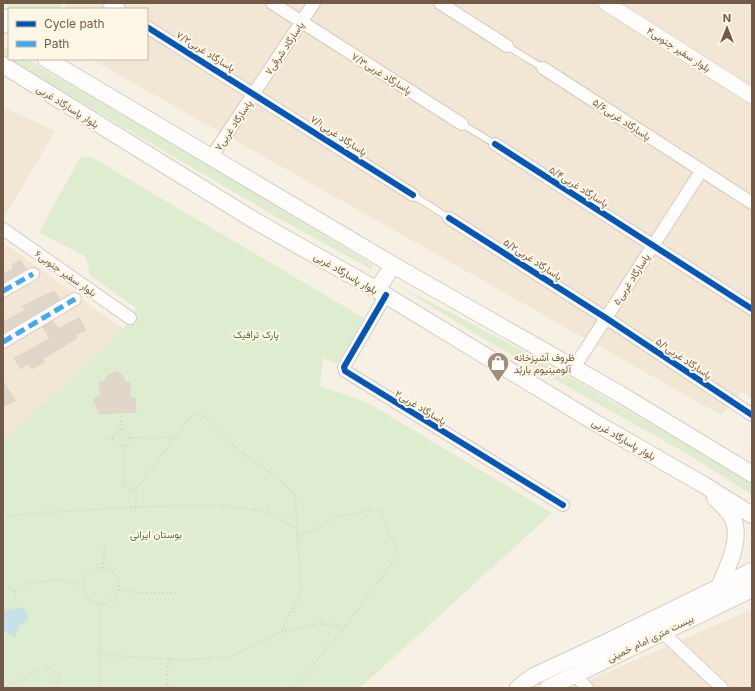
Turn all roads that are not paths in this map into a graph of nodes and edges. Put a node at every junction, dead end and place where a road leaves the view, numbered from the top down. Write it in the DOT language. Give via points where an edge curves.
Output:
graph roads {
  1 [pos="272,3"];
  2 [pos="314,3"];
  3 [pos="440,3"];
  4 [pos="606,3"];
  5 [pos="302,22"];
  6 [pos="148,28"];
  7 [pos="507,46"];
  8 [pos="48,60"];
  9 [pos="3,65"];
  10 [pos="543,68"];
  11 [pos="254,93"];
  12 [pos="752,96"];
  13 [pos="462,124"];
  14 [pos="495,144"];
  15 [pos="212,156"];
  16 [pos="702,170"];
  17 [pos="413,194"];
  18 [pos="752,203"];
  19 [pos="449,218"];
  20 [pos="3,229"];
  21 [pos="653,245"];
  22 [pos="393,265"];
  23 [pos="33,274"];
  24 [pos="3,291"];
  25 [pos="381,293"];
  26 [pos="75,299"];
  27 [pos="752,309"];
  28 [pos="130,318"];
  29 [pos="606,318"];
  30 [pos="3,342"];
  31 [pos="573,369"];
  32 [pos="752,415"];
  33 [pos="752,474"];
  34 [pos="704,484"];
  35 [pos="563,505"];
  36 [pos="752,515"];
  37 [pos="752,571"];
  38 [pos="719,587"];
  39 [pos="749,594"];
  40 [pos="662,632"];
  41 [pos="574,674"];
  42 [pos="518,688"];
  43 [pos="548,688"];
  44 [pos="587,688"];
  45 [pos="722,688"];
  1 -- 5 [label="street, پاسارگاد غربی۷/۳"];
  2 -- 5 [label="street, پاسارگاد شرقی۷"];
  3 -- 7 [label="street"];
  4 -- 12 [label="street, بلوار سفیر جنوبی۴"];
  5 -- 11 [label="street, پاسارگاد شرقی۷"];
  5 -- 13 [label="street, پاسارگاد غربی۷/۳"];
  6 -- 11 [label="street, پاسارگاد غربی۷/۲"];
  7 -- 10 [label="lane"];
  8 -- 15 [label="main road"];
  9 -- 25 [label="main road, بلوار پاسارگاد غربی" via="257,222"];
  10 -- 16 [label="street, پاسارگاد غربی۵/۶"];
  11 -- 15 [label="street, پاسارگاد غربی۷"];
  11 -- 17 [label="street, پاسارگاد غربی۷/۱"];
  13 -- 14 [label="lane"];
  14 -- 21 [label="street, پاسارگاد غربی۵/۴"];
  15 -- 22 [label="main road"];
  16 -- 18 [label="street, پاسارگاد غربی۵/۶"];
  16 -- 21 [label="street, پاسارگاد غربی۵"];
  17 -- 19 [label="lane"];
  19 -- 29 [label="street, پاسارگاد غربی۵/۲"];
  20 -- 28 [label="street, بلوار سفیر جنوبی۶"];
  21 -- 27 [label="street, پاسارگاد غربی۵/۴"];
  21 -- 29 [label="street, پاسارگاد غربی۵"];
  22 -- 25 [label="main road"];
  22 -- 31 [label="main road"];
  23 -- 24 [label="street"];
  25 -- 34 [label="main road, بلوار پاسارگاد غربی" via="596,423"];
  25 -- 35 [label="street, پاسارگاد غربی۲" via="344,367 345,371"];
  26 -- 30 [label="street"];
  29 -- 31 [label="street, پاسارگاد غربی۵"];
  29 -- 32 [label="street, پاسارگاد غربی۵/۱"];
  31 -- 33 [label="main road" via="620,394"];
  34 -- 36 [label="main road, بلوار پاسارگاد غربی"];
  34 -- 38 [label="main road" via="733,519 736,537"];
  37 -- 38 [label="main road"];
  38 -- 42 [label="main road" via="532,677"];
  39 -- 40 [label="main road, بیست متری امام خمینی"];
  40 -- 41 [label="main road, بیست متری امام خمینی"];
  40 -- 45 [label="street"];
  41 -- 43 [label="main road, بیست متری امام خمینی"];
  41 -- 44 [label="street"];
}
